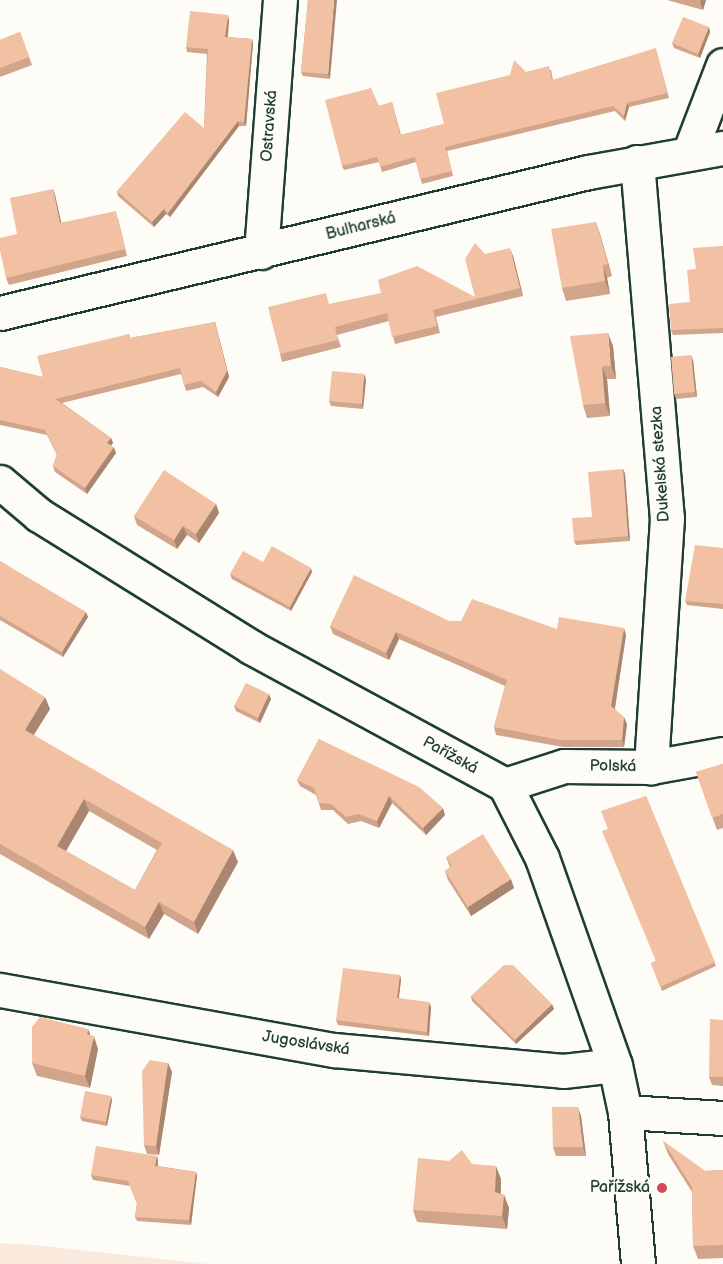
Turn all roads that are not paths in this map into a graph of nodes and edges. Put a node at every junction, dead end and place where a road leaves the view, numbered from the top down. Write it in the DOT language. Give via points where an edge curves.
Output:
graph roads {
  1 [pos="280,0"];
  2 [pos="723,66"];
  3 [pos="723,148"];
  4 [pos="690,151"];
  5 [pos="637,162"];
  6 [pos="261,252"];
  7 [pos="0,313"];
  8 [pos="0,482"];
  9 [pos="723,754"];
  10 [pos="651,767"];
  11 [pos="505,785"];
  12 [pos="0,990"];
  13 [pos="615,1065"];
  14 [pos="625,1112"];
  15 [pos="723,1118"];
  16 [pos="638,1264"];
  1 -- 6 [label="street, Ostravská"];
  2 -- 4 [label="street"];
  3 -- 4 [label="street, Bulharská"];
  4 -- 5 [label="street, Bulharská"];
  5 -- 6 [label="street, Bulharská"];
  5 -- 10 [label="street, Dukelská stezka" via="667,518"];
  6 -- 7 [label="street, Bulharská"];
  8 -- 11 [label="street, Pařížská" via="39,515 251,647"];
  9 -- 10 [label="street, Polská"];
  10 -- 11 [label="street, Polská" via="564,766"];
  11 -- 13 [label="street" via="542,858"];
  12 -- 13 [label="street, Jugoslávská" via="334,1050 563,1071"];
  13 -- 14 [label="street"];
  14 -- 15 [label="street"];
  14 -- 16 [label="street"];
}
